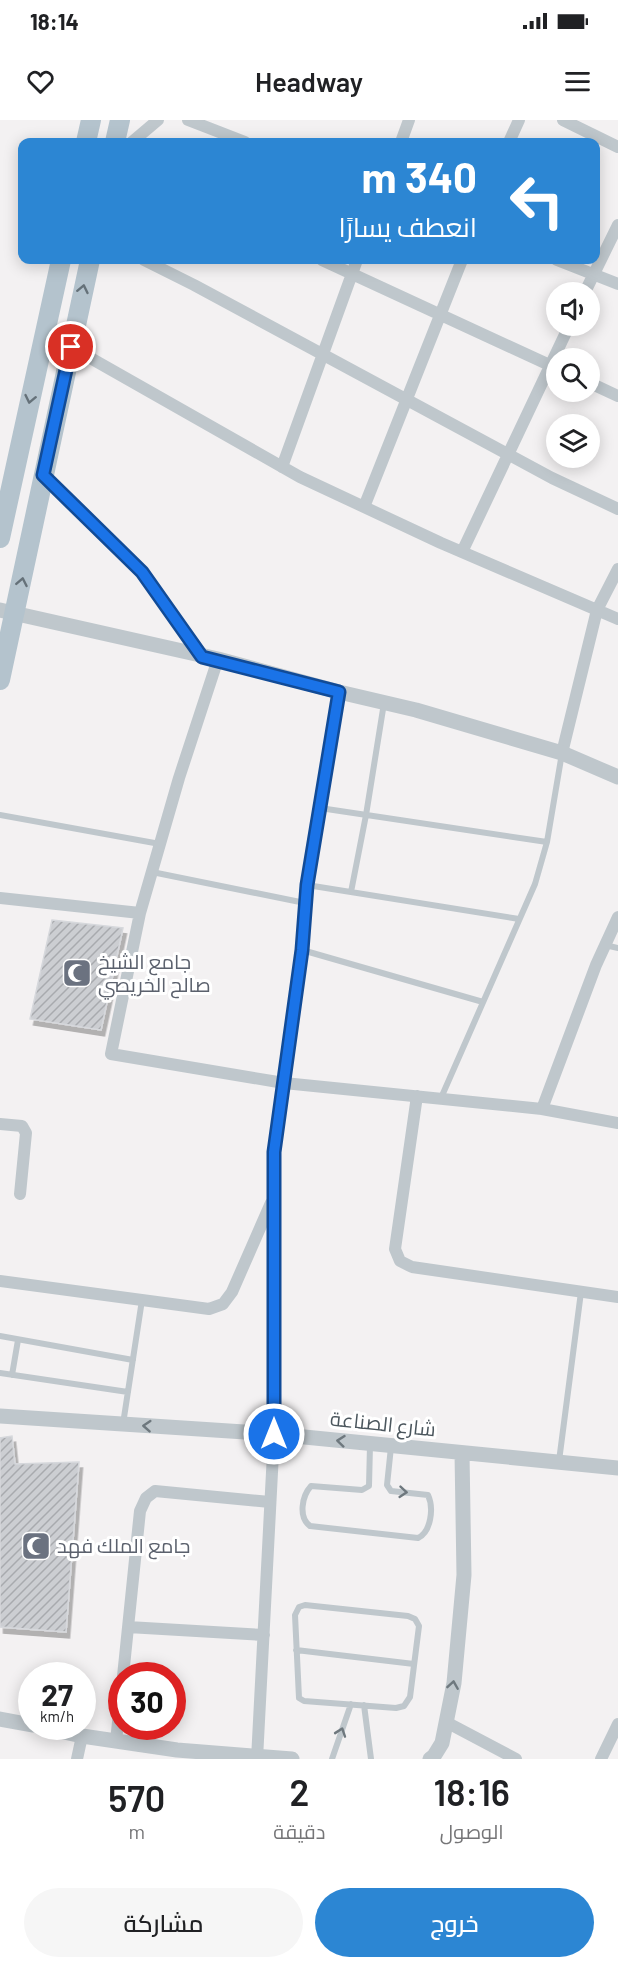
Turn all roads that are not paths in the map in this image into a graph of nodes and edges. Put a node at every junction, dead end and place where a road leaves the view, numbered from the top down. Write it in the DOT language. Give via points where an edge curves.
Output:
graph roads {
  1 [pos="91,120"];
  2 [pos="120,120"];
  3 [pos="158,120"];
  4 [pos="188,120"];
  5 [pos="409,120"];
  6 [pos="519,120"];
  7 [pos="563,120"];
  8 [pos="87,138"];
  9 [pos="116,138"];
  10 [pos="137,138"];
  11 [pos="235,138"];
  12 [pos="402,138"];
  13 [pos="511,138"];
  14 [pos="600,138"];
  15 [pos="600,138"];
  16 [pos="618,147"];
  17 [pos="618,225"];
  18 [pos="600,262"];
  19 [pos="60,264"];
  20 [pos="89,264"];
  21 [pos="152,264"];
  22 [pos="331,264"];
  23 [pos="356,264"];
  24 [pos="460,264"];
  25 [pos="568,264"];
  26 [pos="599,264"];
  27 [pos="352,274"];
  28 [pos="594,274"];
  29 [pos="590,282"];
  30 [pos="618,284"];
  31 [pos="440,314"];
  32 [pos="71,347"];
  33 [pos="323,355"];
  34 [pos="546,362"];
  35 [pos="546,381"];
  36 [pos="600,388"];
  37 [pos="618,396"];
  38 [pos="406,400"];
  39 [pos="508,454"];
  40 [pos="282,467"];
  41 [pos="43,475"];
  42 [pos="364,507"];
  43 [pos="618,509"];
  44 [pos="0,538"];
  45 [pos="462,552"];
  46 [pos="618,569"];
  47 [pos="597,610"];
  48 [pos="8,612"];
  49 [pos="618,619"];
  50 [pos="202,657"];
  51 [pos="218,659"];
  52 [pos="0,680"];
  53 [pos="339,692"];
  54 [pos="384,702"];
  55 [pos="562,753"];
  56 [pos="618,777"];
  57 [pos="320,808"];
  58 [pos="0,815"];
  59 [pos="366,815"];
  60 [pos="547,842"];
  61 [pos="160,844"];
  62 [pos="152,872"];
  63 [pos="307,885"];
  64 [pos="351,892"];
  65 [pos="0,898"];
  66 [pos="306,903"];
  67 [pos="140,913"];
  68 [pos="618,918"];
  69 [pos="519,920"];
  70 [pos="605,945"];
  71 [pos="618,948"];
  72 [pos="302,950"];
  73 [pos="483,1002"];
  74 [pos="284,1083"];
  75 [pos="417,1096"];
  76 [pos="441,1099"];
  77 [pos="542,1109"];
  78 [pos="618,1123"];
  79 [pos="0,1124"];
  80 [pos="20,1194"];
  81 [pos="273,1200"];
  82 [pos="0,1281"];
  83 [pos="581,1292"];
  84 [pos="618,1297"];
  85 [pos="142,1300"];
  86 [pos="0,1336"];
  87 [pos="18,1340"];
  88 [pos="132,1360"];
  89 [pos="0,1373"];
  90 [pos="12,1375"];
  91 [pos="128,1392"];
  92 [pos="0,1416"];
  93 [pos="123,1424"];
  94 [pos="274,1434"];
  95 [pos="370,1444"];
  96 [pos="391,1446"];
  97 [pos="462,1453"];
  98 [pos="559,1462"];
  99 [pos="618,1468"];
  100 [pos="270,1502"];
  101 [pos="128,1627"];
  102 [pos="264,1635"];
  103 [pos="296,1650"];
  104 [pos="124,1662"];
  105 [pos="414,1664"];
  106 [pos="351,1704"];
  107 [pos="364,1704"];
  108 [pos="0,1719"];
  109 [pos="18,1722"];
  110 [pos="446,1722"];
  111 [pos="617,1728"];
  112 [pos="96,1738"];
  113 [pos="81,1740"];
  114 [pos="116,1741"];
  115 [pos="257,1757"];
  116 [pos="77,1759"];
  117 [pos="292,1759"];
  118 [pos="332,1759"];
  119 [pos="371,1759"];
  120 [pos="429,1759"];
  121 [pos="516,1759"];
  122 [pos="601,1759"];
  1 -- 8 [label="main road"];
  2 -- 9 [label="main road"];
  3 -- 10 [label="street"];
  4 -- 11 [label="street"];
  5 -- 12 [label="street"];
  6 -- 13 [label="street"];
  7 -- 15 [label="street"];
  14 -- 16 [label="street"];
  17 -- 18 [label="street"];
  19 -- 44 [label="main road, one-way"];
  32 -- 20 [label="main road, one-way"];
  21 -- 33 [label="street"];
  22 -- 27 [label="street"];
  23 -- 27 [label="street"];
  24 -- 31 [label="street"];
  25 -- 28 [label="street"];
  26 -- 28 [label="street"];
  27 -- 31 [label="street"];
  27 -- 33 [label="street"];
  28 -- 29 [label="street"];
  28 -- 30 [label="street"];
  31 -- 34 [label="street"];
  31 -- 38 [label="street"];
  32 -- 40 [label="street"];
  32 -- 41 [label="main road"];
  33 -- 38 [label="street"];
  33 -- 40 [label="street"];
  35 -- 39 [label="street"];
  36 -- 37 [label="street"];
  38 -- 39 [label="street"];
  38 -- 42 [label="street"];
  39 -- 43 [label="street"];
  39 -- 45 [label="street"];
  40 -- 42 [label="street"];
  48 -- 41 [label="main road, one-way"];
  41 -- 50 [label="street" via="142,572"];
  42 -- 45 [label="street"];
  45 -- 47 [label="street"];
  46 -- 47 [label="street"];
  47 -- 49 [label="street"];
  47 -- 55 [label="street"];
  48 -- 50 [label="street"];
  48 -- 52 [label="main road"];
  50 -- 51 [label="street"];
  51 -- 53 [label="street"];
  51 -- 61 [label="street"];
  53 -- 54 [label="street"];
  53 -- 57 [label="street"];
  54 -- 55 [label="street"];
  54 -- 59 [label="lane"];
  55 -- 56 [label="street"];
  55 -- 60 [label="lane"];
  57 -- 59 [label="lane"];
  57 -- 63 [label="street"];
  58 -- 61 [label="lane"];
  59 -- 60 [label="lane"];
  59 -- 64 [label="lane"];
  60 -- 69 [label="lane"];
  61 -- 62 [label="street"];
  62 -- 66 [label="lane"];
  62 -- 67 [label="street"];
  63 -- 64 [label="lane"];
  63 -- 66 [label="street"];
  64 -- 69 [label="lane"];
  65 -- 67 [label="street"];
  66 -- 72 [label="street"];
  67 -- 74 [label="street" via="111,1054"];
  68 -- 70 [label="street"];
  69 -- 73 [label="lane"];
  70 -- 71 [label="lane"];
  70 -- 77 [label="street"];
  72 -- 73 [label="lane"];
  72 -- 74 [label="street"];
  73 -- 76 [label="lane"];
  74 -- 75 [label="street"];
  74 -- 81 [label="street" via="274,1152"];
  75 -- 76 [label="street"];
  75 -- 83 [label="street" via="395,1249 400,1261 412,1267"];
  76 -- 77 [label="street"];
  77 -- 78 [label="street"];
  79 -- 80 [label="street" via="22,1126 26,1132"];
  81 -- 85 [label="street" via="223,1304 209,1309"];
  81 -- 94 [label="street"];
  82 -- 85 [label="street"];
  83 -- 84 [label="street"];
  83 -- 98 [label="lane"];
  85 -- 88 [label="lane"];
  86 -- 87 [label="lane"];
  87 -- 88 [label="lane"];
  87 -- 90 [label="lane"];
  88 -- 91 [label="lane"];
  89 -- 90 [label="lane"];
  90 -- 91 [label="lane"];
  91 -- 93 [label="lane"];
  92 -- 93 [label="street, شارع الصناعة"];
  94 -- 93 [label="street, شارع الصناعة, one-way"];
  95 -- 94 [label="street, شارع الصناعة, one-way"];
  94 -- 100 [label="street"];
  95 -- 96 [label="street, شارع الصناعة"];
  96 -- 95 [label="lane, one-way" via="387,1485 391,1491 422,1493 431,1501 424,1535 418,1538 310,1526 304,1522 305,1492 311,1486 362,1490 369,1486"];
  96 -- 97 [label="street, شارع الصناعة"];
  97 -- 98 [label="street, شارع الصناعة"];
  110 -- 97 [label="street, one-way" via="454,1683 464,1575"];
  98 -- 99 [label="street, شارع الصناعة"];
  100 -- 101 [label="street" via="155,1491 146,1498 140,1511"];
  100 -- 102 [label="street"];
  101 -- 102 [label="street"];
  101 -- 104 [label="street"];
  102 -- 115 [label="street"];
  103 -- 105 [label="lane"];
  103 -- 105 [label="lane" via="295,1615 305,1605 408,1616 419,1626"];
  103 -- 106 [label="lane" via="299,1698"];
  105 -- 107 [label="lane" via="410,1697 404,1706"];
  106 -- 107 [label="lane"];
  118 -- 106 [label="lane, one-way"];
  107 -- 119 [label="lane"];
  108 -- 109 [label="street"];
  110 -- 120 [label="street" via="442,1743"];
  110 -- 121 [label="street"];
  111 -- 122 [label="street"];
  112 -- 114 [label="street"];
  113 -- 116 [label="street"];
  114 -- 115 [label="street"];
  115 -- 117 [label="street"];
}
